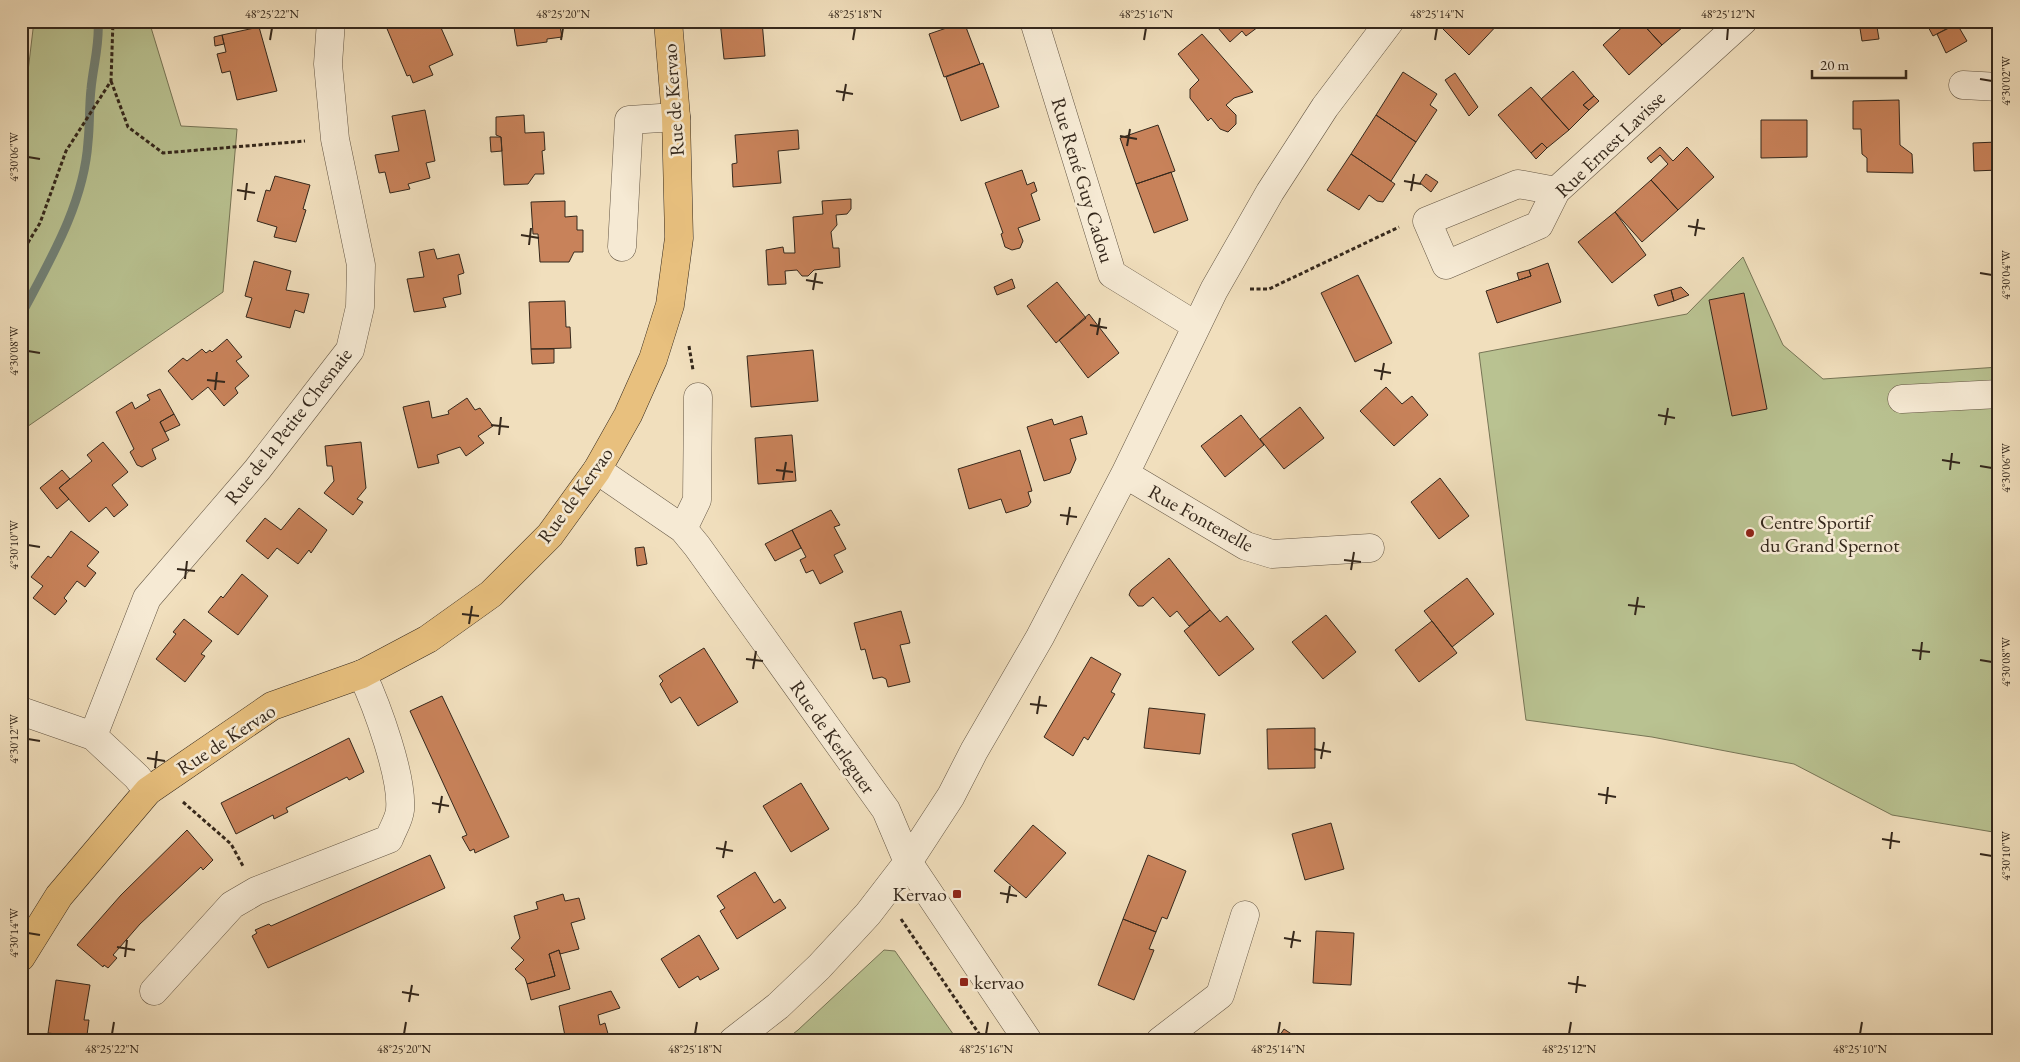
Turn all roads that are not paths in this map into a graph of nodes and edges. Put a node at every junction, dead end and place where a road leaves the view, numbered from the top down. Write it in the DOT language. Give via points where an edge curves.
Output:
graph roads {
  1 [pos="331,21"];
  2 [pos="668,21"];
  3 [pos="1034,21"];
  4 [pos="1390,21"];
  5 [pos="1743,21"];
  6 [pos="1963,85"];
  7 [pos="1999,87"];
  8 [pos="676,116"];
  9 [pos="1556,191"];
  10 [pos="622,247"];
  11 [pos="1195,325"];
  12 [pos="1999,394"];
  13 [pos="698,397"];
  14 [pos="1902,399"];
  15 [pos="597,470"];
  16 [pos="1124,474"];
  17 [pos="683,529"];
  18 [pos="1370,548"];
  19 [pos="362,674"];
  20 [pos="21,711"];
  21 [pos="92,736"];
  22 [pos="148,791"];
  23 [pos="908,862"];
  24 [pos="1245,914"];
  25 [pos="21,957"];
  26 [pos="154,991"];
  27 [pos="733,1041"];
  28 [pos="1028,1041"];
  29 [pos="1160,1041"];
  1 -- 21 [label="street, Rue de la Petite Chesnaie" via="328,64 336,139 360,265 360,307 350,350 257,470 147,598"];
  2 -- 8 [label="main road, Rue de Kervao"];
  3 -- 11 [label="street, Rue René Guy Cadou" via="1112,274"];
  4 -- 11 [label="street" via="1325,107 1270,192"];
  5 -- 9 [label="street, Rue Ernest Lavisse"];
  6 -- 7 [label="street"];
  8 -- 10 [label="street" via="630,120"];
  8 -- 15 [label="main road, Rue de Kervao" via="679,238 670,305 653,359 628,415"];
  9 -- 9 [label="street, Rue Ernest Lavisse" via="1539,225 1446,265 1427,221 1518,184"];
  11 -- 16 [label="street"];
  12 -- 14 [label="street"];
  13 -- 17 [label="street" via="697,500"];
  15 -- 17 [label="street, Rue de Kerleguer"];
  15 -- 19 [label="main road, Rue de Kervao" via="550,535 491,594 428,639"];
  16 -- 18 [label="street, Rue Fontenelle" via="1246,546 1272,554"];
  16 -- 23 [label="street" via="1040,637 951,796"];
  17 -- 23 [label="street, Rue de Kerleguer" via="886,810"];
  19 -- 22 [label="main road, Rue de Kervao" via="272,706"];
  19 -- 26 [label="street" via="400,784 400,812 389,839 256,891 232,905"];
  20 -- 21 [label="street"];
  21 -- 22 [label="street"];
  22 -- 25 [label="main road, Rue de Kervao" via="59,896"];
  23 -- 27 [label="street" via="868,914 819,967 778,1006"];
  23 -- 28 [label="street, Rue de Kerleguer"];
  24 -- 29 [label="street" via="1220,995"];
}
